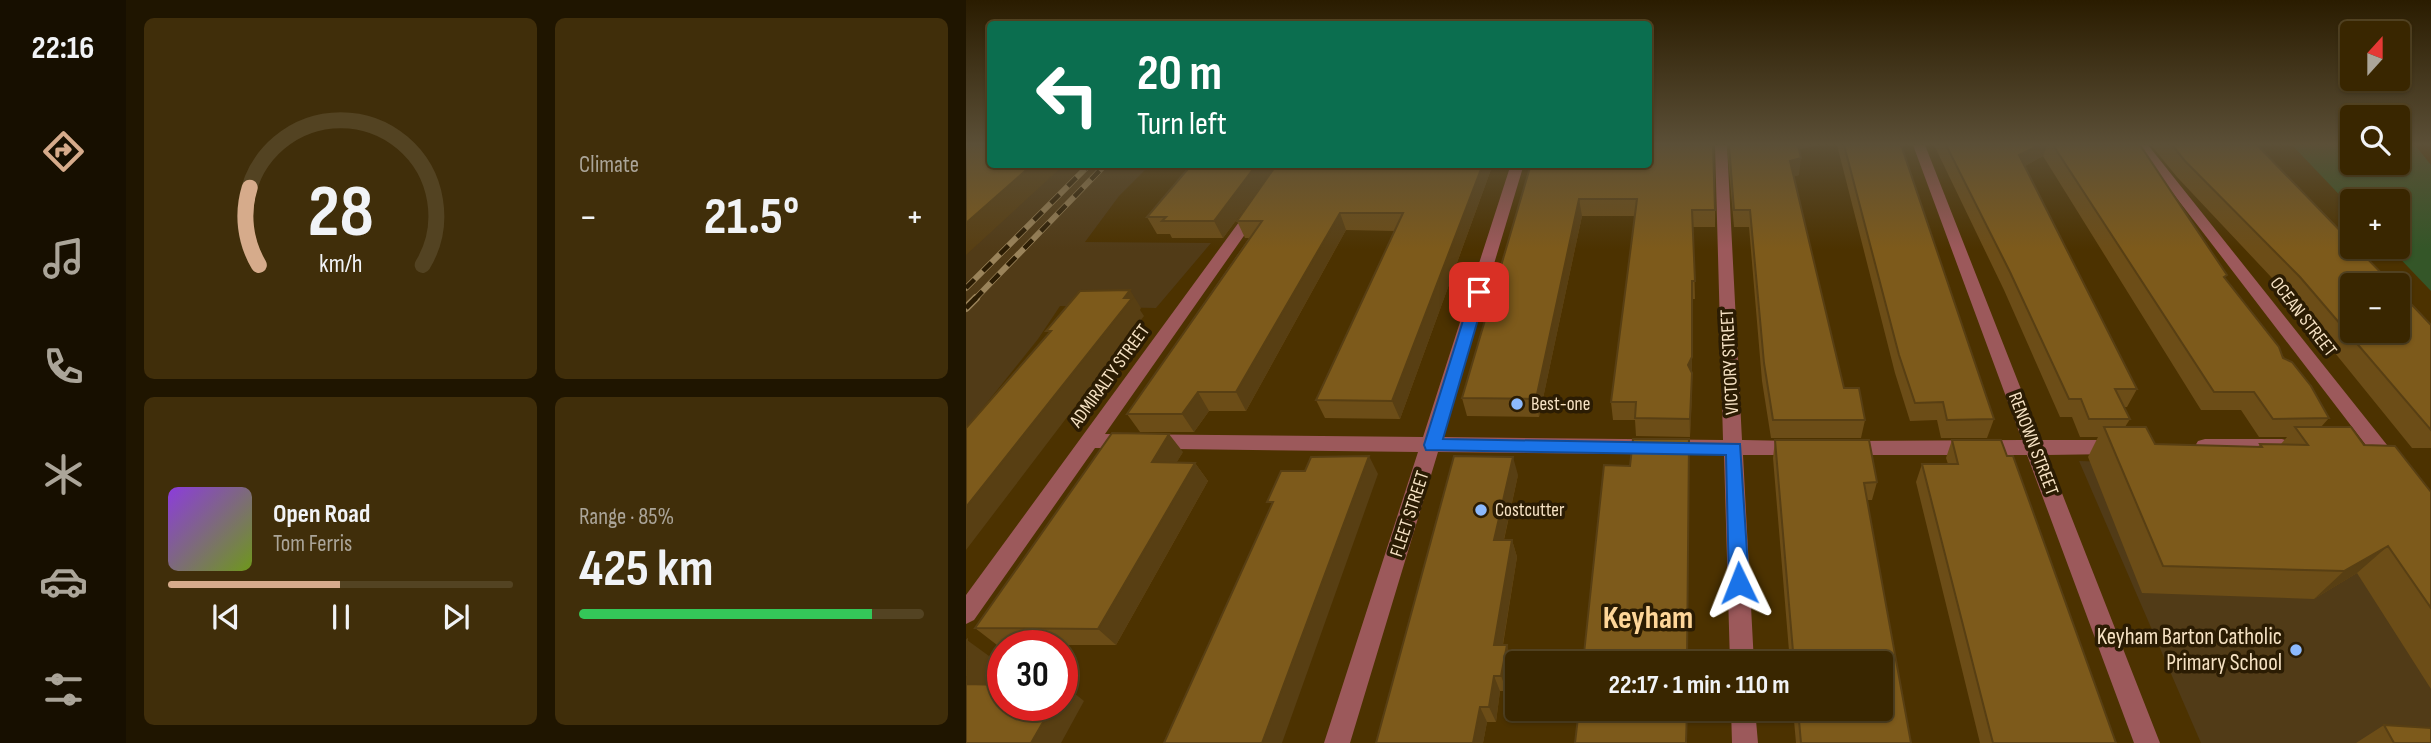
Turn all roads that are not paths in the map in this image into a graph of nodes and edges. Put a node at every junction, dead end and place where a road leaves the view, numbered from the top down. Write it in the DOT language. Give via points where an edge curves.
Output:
graph roads {
  1 [pos="1513,180"];
  2 [pos="1722,180"];
  3 [pos="1932,180"];
  4 [pos="2169,180"];
  5 [pos="1266,195"];
  6 [pos="1089,441"];
  7 [pos="1432,445"];
  8 [pos="2131,446"];
  9 [pos="2185,446"];
  10 [pos="2295,446"];
  11 [pos="2349,446"];
  12 [pos="2377,446"];
  13 [pos="2035,447"];
  14 [pos="1734,448"];
  15 [pos="2402,478"];
  16 [pos="966,613"];
  17 [pos="1742,651"];
  18 [pos="1744,721"];
  19 [pos="1337,743"];
  20 [pos="1745,743"];
  21 [pos="2147,743"];
  1 -- 7 [label="street, FLEET STREET"];
  2 -- 14 [label="street, VICTORY STREET"];
  3 -- 13 [label="street, RENOWN STREET"];
  4 -- 12 [label="street, OCEAN STREET"];
  5 -- 6 [label="street, ADMIRALTY STREET"];
  6 -- 7 [label="street"];
  6 -- 16 [label="street, ADMIRALTY STREET"];
  7 -- 14 [label="street"];
  7 -- 19 [label="street, FLEET STREET"];
  8 -- 13 [label="street"];
  9 -- 10 [label="street"];
  11 -- 12 [label="street"];
  12 -- 15 [label="street, OCEAN STREET"];
  13 -- 14 [label="street"];
  13 -- 21 [label="street, RENOWN STREET"];
  14 -- 17 [label="street, VICTORY STREET"];
  18 -- 20 [label="street"];
}
